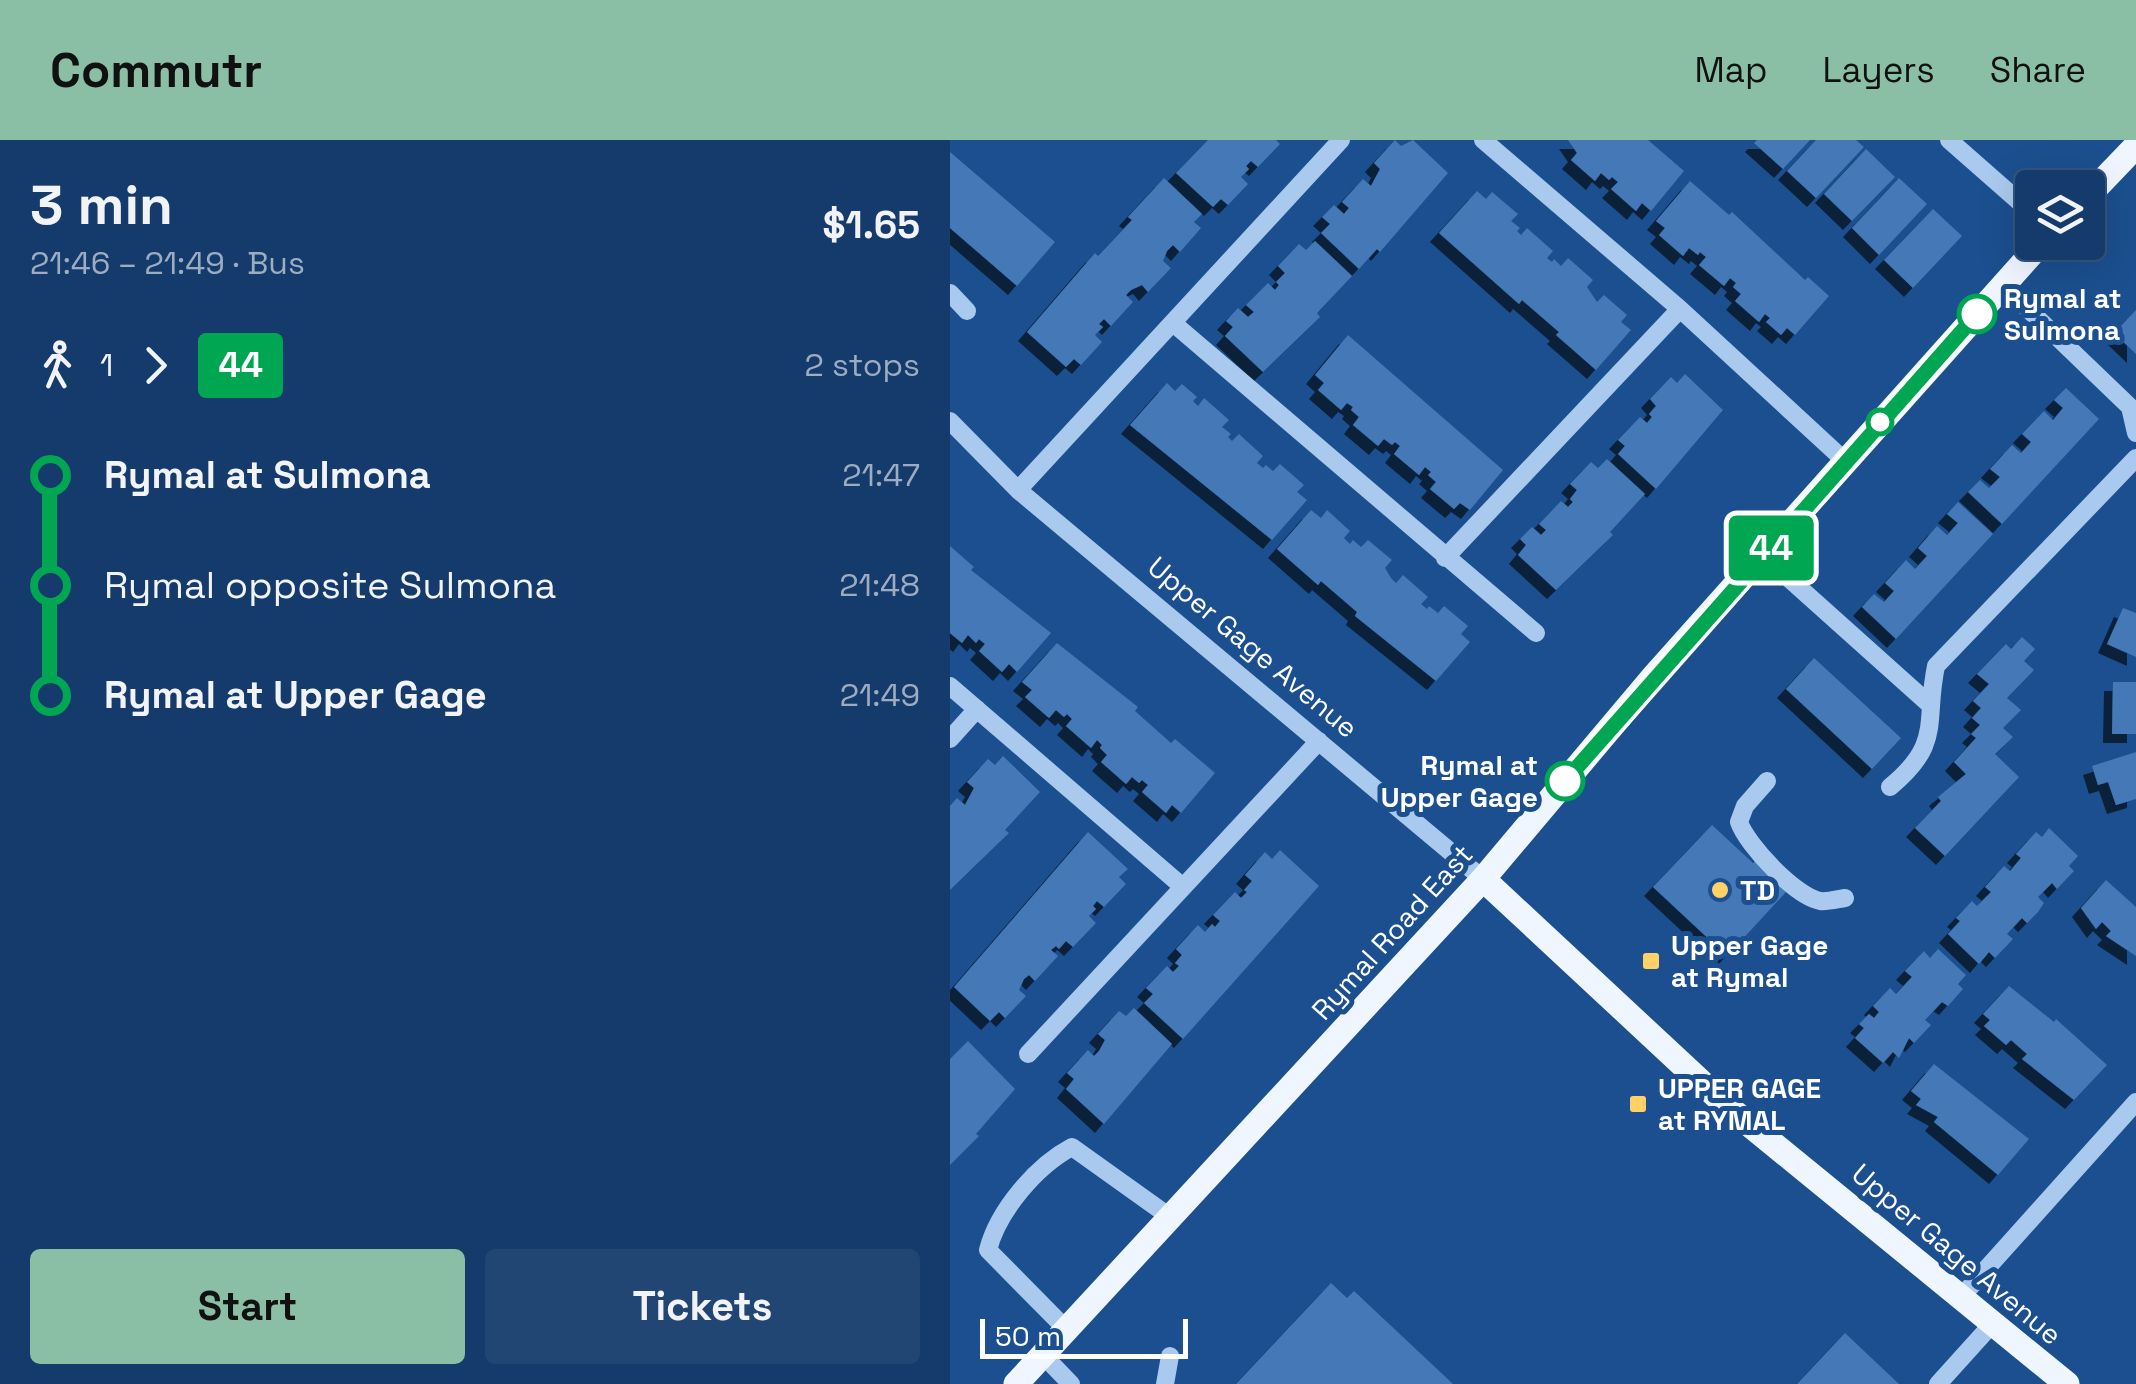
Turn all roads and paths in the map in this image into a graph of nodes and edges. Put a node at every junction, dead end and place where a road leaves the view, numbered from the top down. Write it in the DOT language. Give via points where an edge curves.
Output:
graph roads {
  1 [pos="1341,140"];
  2 [pos="1483,140"];
  3 [pos="1950,140"];
  4 [pos="2136,146"];
  5 [pos="2105,178"];
  6 [pos="2015,197"];
  7 [pos="2026,260"];
  8 [pos="2003,285"];
  9 [pos="950,294"];
  10 [pos="1680,309"];
  11 [pos="967,312"];
  12 [pos="1174,323"];
  13 [pos="950,421"];
  14 [pos="2136,434"];
  15 [pos="2136,458"];
  16 [pos="1845,462"];
  17 [pos="1018,490"];
  18 [pos="1764,556"];
  19 [pos="1445,558"];
  20 [pos="1536,632"];
  21 [pos="950,686"];
  22 [pos="1928,704"];
  23 [pos="977,709"];
  24 [pos="950,740"];
  25 [pos="1319,741"];
  26 [pos="1767,781"];
  27 [pos="1890,787"];
  28 [pos="1482,879"];
  29 [pos="1184,887"];
  30 [pos="1845,898"];
  31 [pos="1028,1054"];
  32 [pos="2136,1102"];
  33 [pos="1170,1217"];
  34 [pos="1962,1296"];
  35 [pos="1994,1322"];
  36 [pos="1066,1329"];
  37 [pos="1043,1355"];
  38 [pos="1170,1356"];
  39 [pos="1016,1384"];
  40 [pos="1071,1384"];
  41 [pos="1165,1384"];
  42 [pos="1938,1384"];
  43 [pos="2067,1384"];
  1 -- 12 [label="street"];
  2 -- 10 [label="street"];
  3 -- 6 [label="street"];
  4 -- 5 [label="main road"];
  7 -- 8 [label="main road, Rymal Road East"];
  8 -- 14 [label="street" via="2130,406"];
  8 -- 16 [label="main road, Rymal Road East"];
  9 -- 11 [label="street"];
  10 -- 16 [label="street"];
  10 -- 19 [label="street"];
  12 -- 17 [label="street"];
  12 -- 19 [label="street"];
  13 -- 17 [label="street, Upper Gage Avenue"];
  15 -- 22 [label="street" via="1936,666"];
  16 -- 18 [label="main road, Rymal Road East"];
  17 -- 25 [label="street, Upper Gage Avenue"];
  18 -- 22 [label="street"];
  18 -- 28 [label="main road, Rymal Road East"];
  19 -- 20 [label="street"];
  21 -- 23 [label="street"];
  22 -- 27 [label="street" via="1928,744"];
  23 -- 24 [label="street"];
  23 -- 29 [label="street"];
  25 -- 28 [label="street, Upper Gage Avenue"];
  25 -- 29 [label="street"];
  26 -- 30 [label="street" via="1745,806 1739,822 1745,838 1804,893 1822,902"];
  28 -- 33 [label="main road, Rymal Road East"];
  28 -- 34 [label="main road, Upper Gage Avenue" via="1728,1107"];
  29 -- 31 [label="street"];
  32 -- 34 [label="street"];
  33 -- 36 [label="main road, Rymal Road East"];
  33 -- 36 [label="street" via="1072,1147 1048,1160 993,1230 988,1250"];
  34 -- 35 [label="main road, Upper Gage Avenue"];
  35 -- 42 [label="street"];
  35 -- 43 [label="main road, Upper Gage Avenue"];
  36 -- 37 [label="main road, Rymal Road East"];
  37 -- 39 [label="main road, Rymal Road East"];
  37 -- 40 [label="street"];
  38 -- 41 [label="street"];
}
